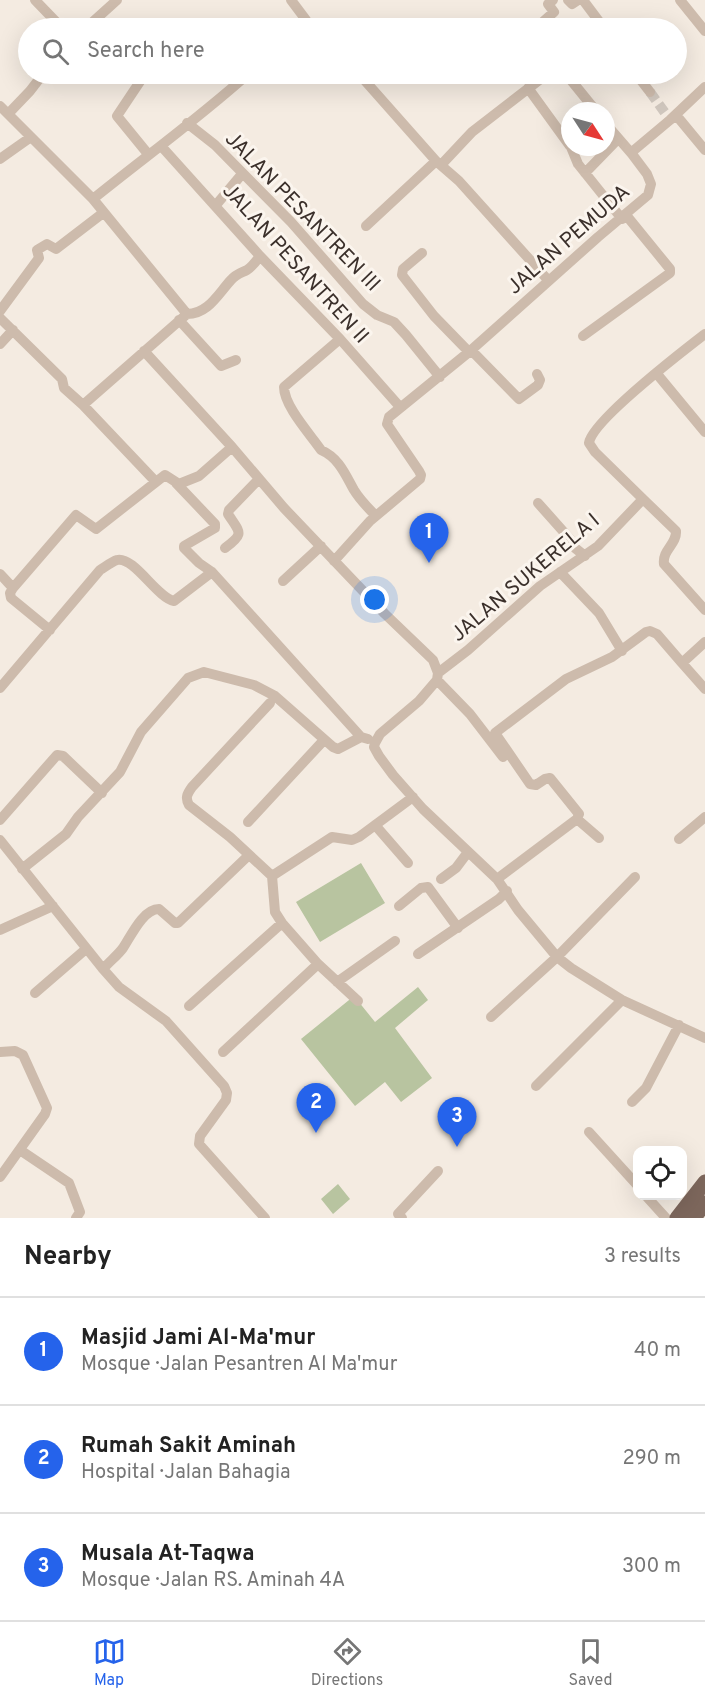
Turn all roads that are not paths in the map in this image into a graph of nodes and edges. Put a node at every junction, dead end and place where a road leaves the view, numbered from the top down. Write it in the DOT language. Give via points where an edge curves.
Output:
graph roads {
  1 [pos="35,0"];
  2 [pos="117,0"];
  3 [pos="291,0"];
  4 [pos="553,0"];
  5 [pos="568,0"];
  6 [pos="578,0"];
  7 [pos="583,0"];
  8 [pos="680,0"];
  9 [pos="52,18"];
  10 [pos="97,18"];
  11 [pos="304,18"];
  12 [pos="547,18"];
  13 [pos="596,18"];
  14 [pos="705,31"];
  15 [pos="35,84"];
  16 [pos="138,84"];
  17 [pos="236,84"];
  18 [pos="368,84"];
  19 [pos="533,84"];
  20 [pos="574,84"];
  21 [pos="644,84"];
  22 [pos="705,87"];
  23 [pos="528,88"];
  24 [pos="650,92"];
  25 [pos="589,102"];
  26 [pos="4,110"];
  27 [pos="672,117"];
  28 [pos="187,123"];
  29 [pos="561,133"];
  30 [pos="615,134"];
  31 [pos="31,137"];
  32 [pos="618,138"];
  33 [pos="162,147"];
  34 [pos="705,150"];
  35 [pos="148,154"];
  36 [pos="632,154"];
  37 [pos="576,156"];
  38 [pos="0,159"];
  39 [pos="439,163"];
  40 [pos="585,173"];
  41 [pos="242,174"];
  42 [pos="93,199"];
  43 [pos="216,205"];
  44 [pos="104,213"];
  45 [pos="624,217"];
  46 [pos="366,226"];
  47 [pos="422,253"];
  48 [pos="260,256"];
  49 [pos="548,280"];
  50 [pos="0,311"];
  51 [pos="183,317"];
  52 [pos="0,318"];
  53 [pos="13,330"];
  54 [pos="705,334"];
  55 [pos="583,336"];
  56 [pos="340,339"];
  57 [pos="0,344"];
  58 [pos="144,351"];
  59 [pos="470,351"];
  60 [pos="236,360"];
  61 [pos="537,374"];
  62 [pos="657,374"];
  63 [pos="440,376"];
  64 [pos="400,407"];
  65 [pos="87,408"];
  66 [pos="705,432"];
  67 [pos="232,447"];
  68 [pos="259,479"];
  69 [pos="156,482"];
  70 [pos="176,483"];
  71 [pos="643,499"];
  72 [pos="538,503"];
  73 [pos="376,516"];
  74 [pos="321,546"];
  75 [pos="225,548"];
  76 [pos="585,556"];
  77 [pos="334,561"];
  78 [pos="212,572"];
  79 [pos="560,572"];
  80 [pos="0,574"];
  81 [pos="283,581"];
  82 [pos="13,588"];
  83 [pos="705,610"];
  84 [pos="50,630"];
  85 [pos="705,642"];
  86 [pos="622,651"];
  87 [pos="682,663"];
  88 [pos="438,676"];
  89 [pos="0,688"];
  90 [pos="705,689"];
  91 [pos="270,704"];
  92 [pos="362,737"];
  93 [pos="324,740"];
  94 [pos="375,742"];
  95 [pos="519,769"];
  96 [pos="102,793"];
  97 [pos="412,797"];
  98 [pos="705,817"];
  99 [pos="577,819"];
  100 [pos="0,820"];
  101 [pos="248,822"];
  102 [pos="375,825"];
  103 [pos="598,838"];
  104 [pos="679,839"];
  105 [pos="0,840"];
  106 [pos="468,852"];
  107 [pos="249,855"];
  108 [pos="408,863"];
  109 [pos="22,869"];
  110 [pos="273,876"];
  111 [pos="635,877"];
  112 [pos="441,879"];
  113 [pos="497,879"];
  114 [pos="507,891"];
  115 [pos="53,906"];
  116 [pos="399,906"];
  117 [pos="282,923"];
  118 [pos="458,928"];
  119 [pos="0,930"];
  120 [pos="395,941"];
  121 [pos="86,949"];
  122 [pos="418,954"];
  123 [pos="557,957"];
  124 [pos="318,964"];
  125 [pos="103,969"];
  126 [pos="338,982"];
  127 [pos="35,993"];
  128 [pos="622,1000"];
  129 [pos="358,1001"];
  130 [pos="189,1006"];
  131 [pos="491,1017"];
  132 [pos="679,1025"];
  133 [pos="705,1038"];
  134 [pos="0,1052"];
  135 [pos="223,1052"];
  136 [pos="537,1086"];
  137 [pos="632,1102"];
  138 [pos="589,1132"];
  139 [pos="20,1150"];
  140 [pos="438,1171"];
  141 [pos="0,1177"];
  142 [pos="633,1180"];
  143 [pos="705,1182"];
  144 [pos="650,1200"];
  145 [pos="705,1203"];
  146 [pos="80,1216"];
  147 [pos="400,1216"];
  148 [pos="265,1218"];
  149 [pos="666,1218"];
  150 [pos="677,1218"];
  151 [pos="694,1218"];
  1 -- 9 [label="street"];
  2 -- 10 [label="street"];
  3 -- 11 [label="street"];
  4 -- 12 [label="street" via="548,4 554,12"];
  5 -- 6 [label="street" via="572,4"];
  7 -- 13 [label="street"];
  8 -- 14 [label="street"];
  15 -- 26 [label="street"];
  16 -- 35 [label="street" via="117,116"];
  17 -- 28 [label="street"];
  18 -- 39 [label="street"];
  19 -- 23 [label="street"];
  20 -- 25 [label="street"];
  21 -- 24 [label="street"];
  22 -- 27 [label="street, JALAN PEMUDA"];
  23 -- 29 [label="street"];
  23 -- 39 [label="street"];
  26 -- 31 [label="street"];
  27 -- 34 [label="street"];
  27 -- 36 [label="street, JALAN PEMUDA"];
  28 -- 33 [label="street"];
  28 -- 41 [label="street, JALAN PESANTREN III"];
  30 -- 32 [label="street"];
  31 -- 38 [label="street"];
  31 -- 42 [label="street"];
  32 -- 36 [label="street"];
  32 -- 40 [label="street"];
  33 -- 35 [label="street"];
  33 -- 43 [label="street, JALAN PESANTREN II"];
  35 -- 42 [label="street"];
  36 -- 45 [label="street, JALAN PEMUDA" via="651,184 648,195"];
  37 -- 40 [label="street"];
  39 -- 46 [label="street"];
  39 -- 49 [label="street"];
  40 -- 45 [label="street"];
  41 -- 43 [label="street"];
  41 -- 63 [label="street, JALAN PESANTREN III" via="291,222 363,304 400,328"];
  42 -- 44 [label="street"];
  43 -- 48 [label="street, JALAN PESANTREN II"];
  44 -- 50 [label="street" via="56,249 47,244 38,250 39,258"];
  44 -- 51 [label="street"];
  45 -- 49 [label="street, JALAN PEMUDA"];
  45 -- 55 [label="street" via="670,269 669,273"];
  47 -- 59 [label="street" via="403,269 402,275 434,316"];
  48 -- 51 [label="street" via="230,280 212,303"];
  48 -- 56 [label="street, JALAN PESANTREN II"];
  49 -- 59 [label="street, JALAN PEMUDA"];
  51 -- 58 [label="street"];
  51 -- 60 [label="street" via="221,366"];
  52 -- 53 [label="street"];
  53 -- 57 [label="street"];
  53 -- 65 [label="street"];
  54 -- 62 [label="street"];
  56 -- 64 [label="street, JALAN PESANTREN II"];
  56 -- 73 [label="street" via="284,387 284,392 321,450 343,467 354,490"];
  58 -- 65 [label="street"];
  58 -- 67 [label="street"];
  59 -- 61 [label="street" via="519,399 538,385"];
  59 -- 63 [label="street, JALAN PEMUDA"];
  62 -- 66 [label="street"];
  62 -- 71 [label="street" via="601,423 589,443"];
  63 -- 64 [label="street, JALAN PEMUDA"];
  64 -- 73 [label="street" via="388,417 387,424 421,475"];
  65 -- 69 [label="street"];
  67 -- 68 [label="street"];
  67 -- 70 [label="street" via="199,477"];
  68 -- 74 [label="street"];
  68 -- 75 [label="street" via="229,510 240,532"];
  69 -- 70 [label="street" via="168,475"];
  69 -- 82 [label="street" via="96,529 80,516 73,517"];
  70 -- 78 [label="street" via="215,524 215,528 184,546"];
  71 -- 76 [label="street, JALAN SUKERELA I"];
  71 -- 83 [label="street" via="676,531 664,564"];
  72 -- 76 [label="street"];
  73 -- 77 [label="street"];
  74 -- 77 [label="street"];
  74 -- 81 [label="street"];
  76 -- 79 [label="street, JALAN SUKERELA I"];
  77 -- 88 [label="street" via="433,660"];
  78 -- 84 [label="street" via="174,601 139,571 118,560 100,570"];
  78 -- 92 [label="street"];
  79 -- 86 [label="street" via="599,613"];
  79 -- 88 [label="street, JALAN SUKERELA I"];
  80 -- 82 [label="street"];
  82 -- 84 [label="street" via="11,598"];
  84 -- 89 [label="street"];
  85 -- 87 [label="street"];
  86 -- 87 [label="street" via="650,631"];
  86 -- 95 [label="street" via="566,679 495,733"];
  87 -- 90 [label="street"];
  88 -- 94 [label="street, JALAN SUKERELA I" via="419,701"];
  88 -- 95 [label="street" via="511,767"];
  91 -- 107 [label="street" via="187,794 189,805"];
  92 -- 93 [label="street" via="338,749"];
  92 -- 94 [label="street"];
  93 -- 96 [label="street" via="275,696 254,685 204,672 188,678 141,732 120,772"];
  93 -- 101 [label="street"];
  94 -- 97 [label="street" via="379,756"];
  95 -- 99 [label="street" via="530,784 553,780 578,811"];
  96 -- 100 [label="street" via="63,756 57,755"];
  96 -- 109 [label="street" via="66,834"];
  97 -- 102 [label="street"];
  97 -- 106 [label="street"];
  98 -- 104 [label="street"];
  99 -- 103 [label="street"];
  99 -- 113 [label="street"];
  102 -- 108 [label="street"];
  102 -- 110 [label="street" via="352,840 332,837 324,841"];
  105 -- 109 [label="street"];
  106 -- 112 [label="street"];
  106 -- 113 [label="street"];
  107 -- 110 [label="street"];
  107 -- 125 [label="street" via="178,923 159,909 150,912"];
  109 -- 115 [label="street"];
  110 -- 117 [label="street" via="275,912"];
  111 -- 123 [label="street"];
  113 -- 114 [label="street"];
  114 -- 118 [label="street"];
  114 -- 123 [label="street"];
  115 -- 119 [label="street"];
  115 -- 121 [label="street"];
  116 -- 118 [label="street" via="421,888 428,888"];
  117 -- 124 [label="street"];
  117 -- 130 [label="street"];
  118 -- 122 [label="street"];
  120 -- 126 [label="street"];
  121 -- 125 [label="street"];
  121 -- 127 [label="street"];
  123 -- 128 [label="street"];
  123 -- 131 [label="street"];
  124 -- 126 [label="street"];
  124 -- 135 [label="street"];
  125 -- 148 [label="street" via="120,987 166,1021 224,1086 226,1100 200,1136 199,1144"];
  126 -- 129 [label="street"];
  128 -- 132 [label="street"];
  128 -- 136 [label="street"];
  132 -- 133 [label="street"];
  132 -- 137 [label="street" via="646,1088"];
  134 -- 139 [label="street" via="23,1055 46,1103 45,1114"];
  138 -- 142 [label="street"];
  139 -- 141 [label="street"];
  139 -- 146 [label="street" via="69,1183"];
  140 -- 147 [label="street"];
  143 -- 150 [label="main road"];
  144 -- 149 [label="street"];
  145 -- 151 [label="main road"];
}
